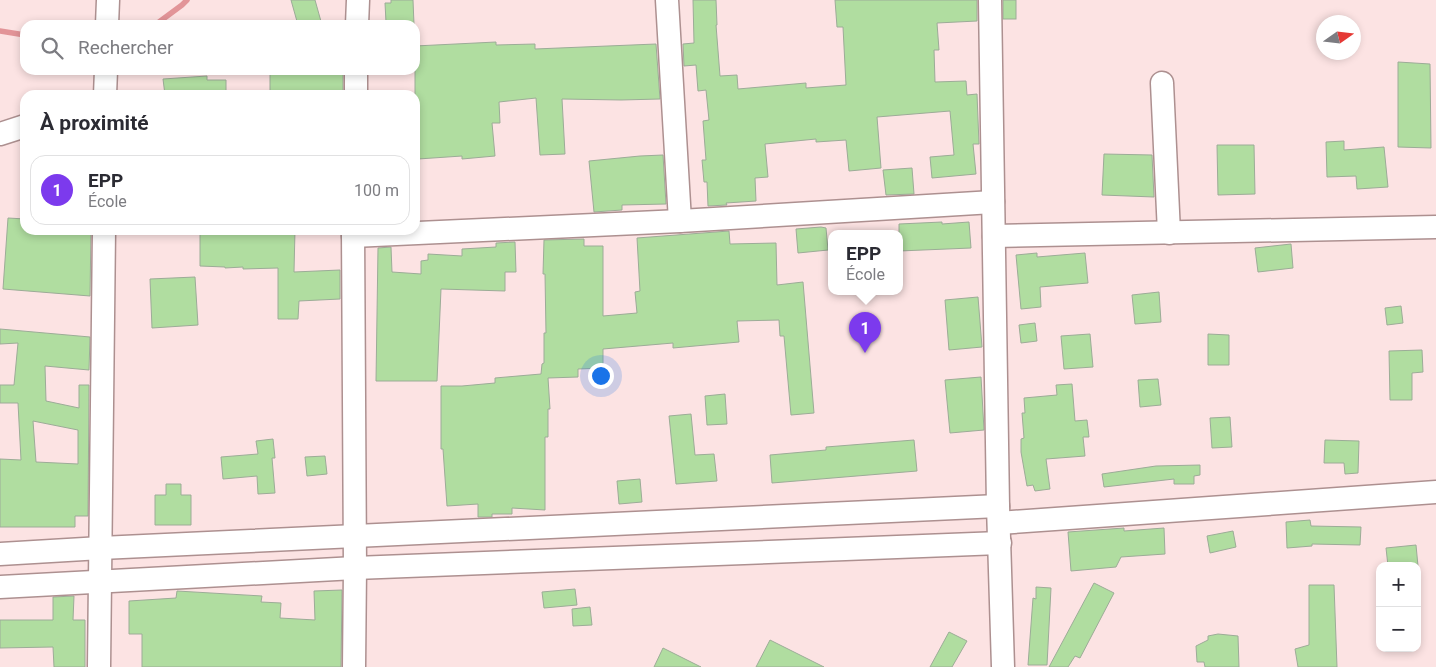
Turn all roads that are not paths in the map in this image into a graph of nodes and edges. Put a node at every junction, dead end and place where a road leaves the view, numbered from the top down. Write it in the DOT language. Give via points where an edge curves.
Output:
graph roads {
  1 [pos="108,0"];
  2 [pos="358,0"];
  3 [pos="667,0"];
  4 [pos="990,0"];
  5 [pos="107,20"];
  6 [pos="357,20"];
  7 [pos="106,75"];
  8 [pos="356,75"];
  9 [pos="1162,83"];
  10 [pos="106,90"];
  11 [pos="356,90"];
  12 [pos="20,128"];
  13 [pos="0,134"];
  14 [pos="993,202"];
  15 [pos="680,221"];
  16 [pos="1436,227"];
  17 [pos="420,231"];
  18 [pos="1169,233"];
  19 [pos="104,235"];
  20 [pos="353,235"];
  21 [pos="994,236"];
  22 [pos="1436,492"];
  23 [pos="999,524"];
  24 [pos="355,536"];
  25 [pos="101,548"];
  26 [pos="0,554"];
  27 [pos="355,568"];
  28 [pos="101,581"];
  29 [pos="0,587"];
  30 [pos="99,667"];
  31 [pos="354,667"];
  32 [pos="1003,667"];
  1 -- 5 [label="street"];
  2 -- 6 [label="street"];
  3 -- 15 [label="street"];
  4 -- 14 [label="street"];
  7 -- 10 [label="street"];
  8 -- 11 [label="street"];
  9 -- 18 [label="street"];
  12 -- 13 [label="street"];
  14 -- 15 [label="street"];
  14 -- 21 [label="street"];
  15 -- 17 [label="street"];
  16 -- 18 [label="street"];
  18 -- 21 [label="street"];
  19 -- 25 [label="street"];
  20 -- 24 [label="street"];
  21 -- 23 [label="street"];
  22 -- 23 [label="street"];
  23 -- 24 [label="street"];
  23 -- 27 [label="street"];
  23 -- 32 [label="street"];
  24 -- 25 [label="street"];
  24 -- 27 [label="street"];
  25 -- 26 [label="street"];
  25 -- 28 [label="street"];
  27 -- 28 [label="street"];
  27 -- 31 [label="street"];
  28 -- 29 [label="street"];
  28 -- 30 [label="street"];
}
